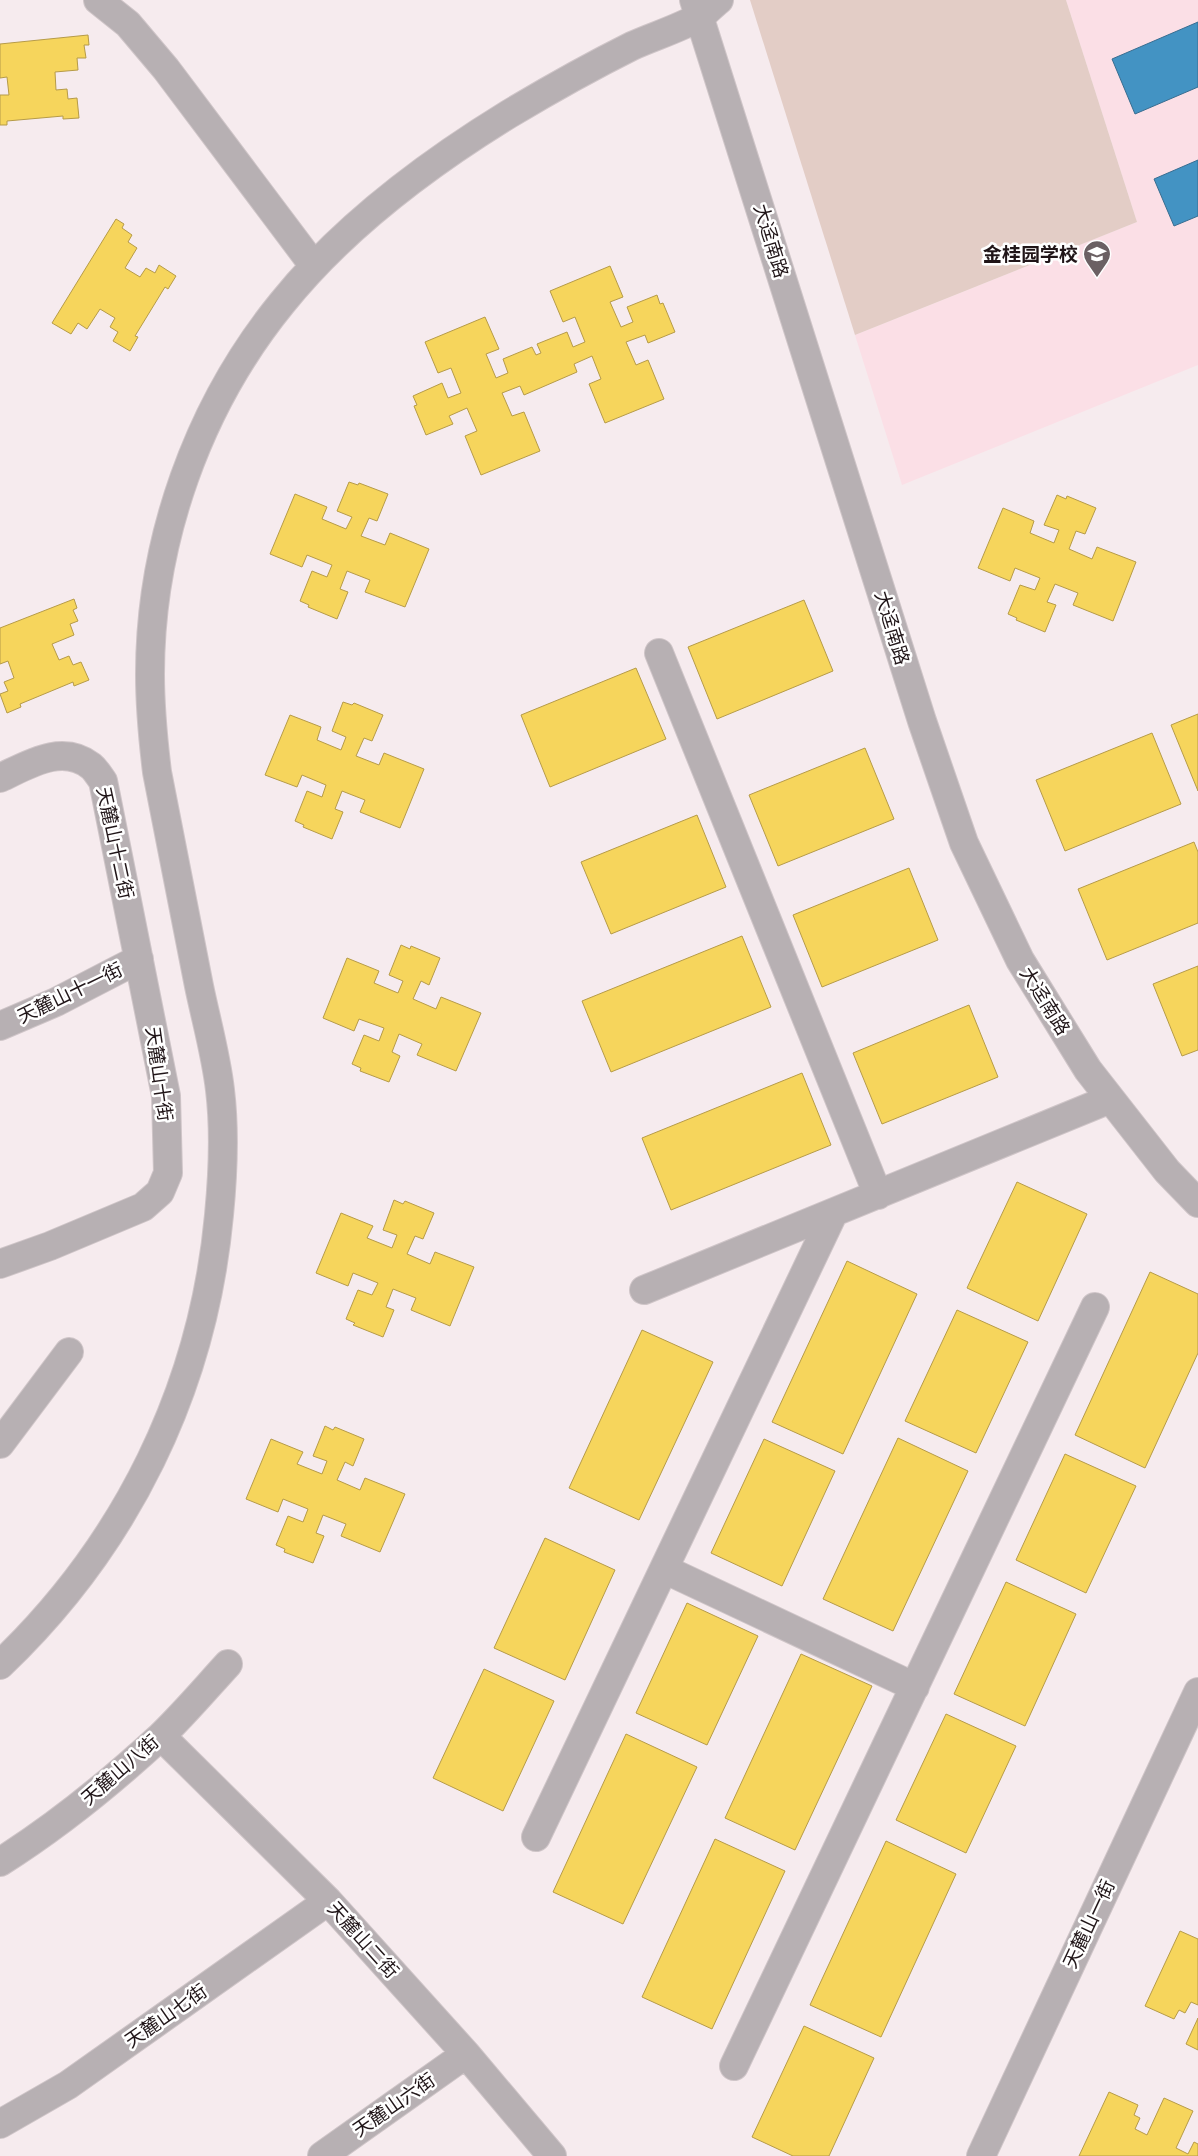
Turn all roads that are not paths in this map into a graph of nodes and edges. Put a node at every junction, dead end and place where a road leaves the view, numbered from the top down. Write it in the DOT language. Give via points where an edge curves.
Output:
graph roads {
  1 [pos="98,0"];
  2 [pos="704,5"];
  3 [pos="314,266"];
  4 [pos="659,653"];
  5 [pos="0,778"];
  6 [pos="139,959"];
  7 [pos="0,1026"];
  8 [pos="1110,1099"];
  9 [pos="878,1195"];
  10 [pos="1198,1203"];
  11 [pos="833,1214"];
  12 [pos="0,1264"];
  13 [pos="644,1290"];
  14 [pos="1095,1307"];
  15 [pos="69,1352"];
  16 [pos="0,1444"];
  17 [pos="664,1569"];
  18 [pos="228,1664"];
  19 [pos="0,1665"];
  20 [pos="915,1686"];
  21 [pos="1198,1692"];
  22 [pos="161,1736"];
  23 [pos="536,1837"];
  24 [pos="0,1862"];
  25 [pos="328,1901"];
  26 [pos="466,2054"];
  27 [pos="734,2066"];
  28 [pos="0,2124"];
  29 [pos="322,2156"];
  30 [pos="552,2156"];
  31 [pos="981,2156"];
  1 -- 3 [label="street" via="128,24 166,68"];
  2 -- 3 [label="street" via="577,74 446,155 350,231"];
  2 -- 8 [label="street, 大迳南路" via="922,721 964,843 1020,960 1088,1070"];
  3 -- 19 [label="street" via="281,303 252,344 203,431 170,525 152,623 151,723 157,772 220,1090 223,1174 216,1249 198,1341 170,1421 133,1497 88,1568 34,1633"];
  4 -- 9 [label="street"];
  5 -- 6 [label="street, 天麓山十二街" via="56,755 75,757 91,766 103,781"];
  6 -- 7 [label="street, 天麓山十一街" via="56,1002"];
  6 -- 12 [label="street, 天麓山十街" via="166,1096 168,1173 160,1192 144,1207"];
  8 -- 9 [label="street"];
  8 -- 10 [label="street, 大迳南路" via="1167,1171"];
  9 -- 11 [label="street"];
  11 -- 13 [label="street"];
  11 -- 17 [label="street"];
  14 -- 20 [label="street"];
  15 -- 16 [label="street"];
  17 -- 20 [label="street"];
  17 -- 23 [label="street"];
  18 -- 22 [label="street, 天麓山八街"];
  20 -- 27 [label="street"];
  21 -- 31 [label="street, 天麓山一街"];
  22 -- 24 [label="street, 天麓山八街" via="94,1795"];
  22 -- 25 [label="street, 天麓山二街"];
  25 -- 26 [label="street, 天麓山二街"];
  25 -- 28 [label="street, 天麓山七街" via="68,2085"];
  26 -- 29 [label="street, 天麓山六街"];
  26 -- 30 [label="street, 天麓山二街"];
}
